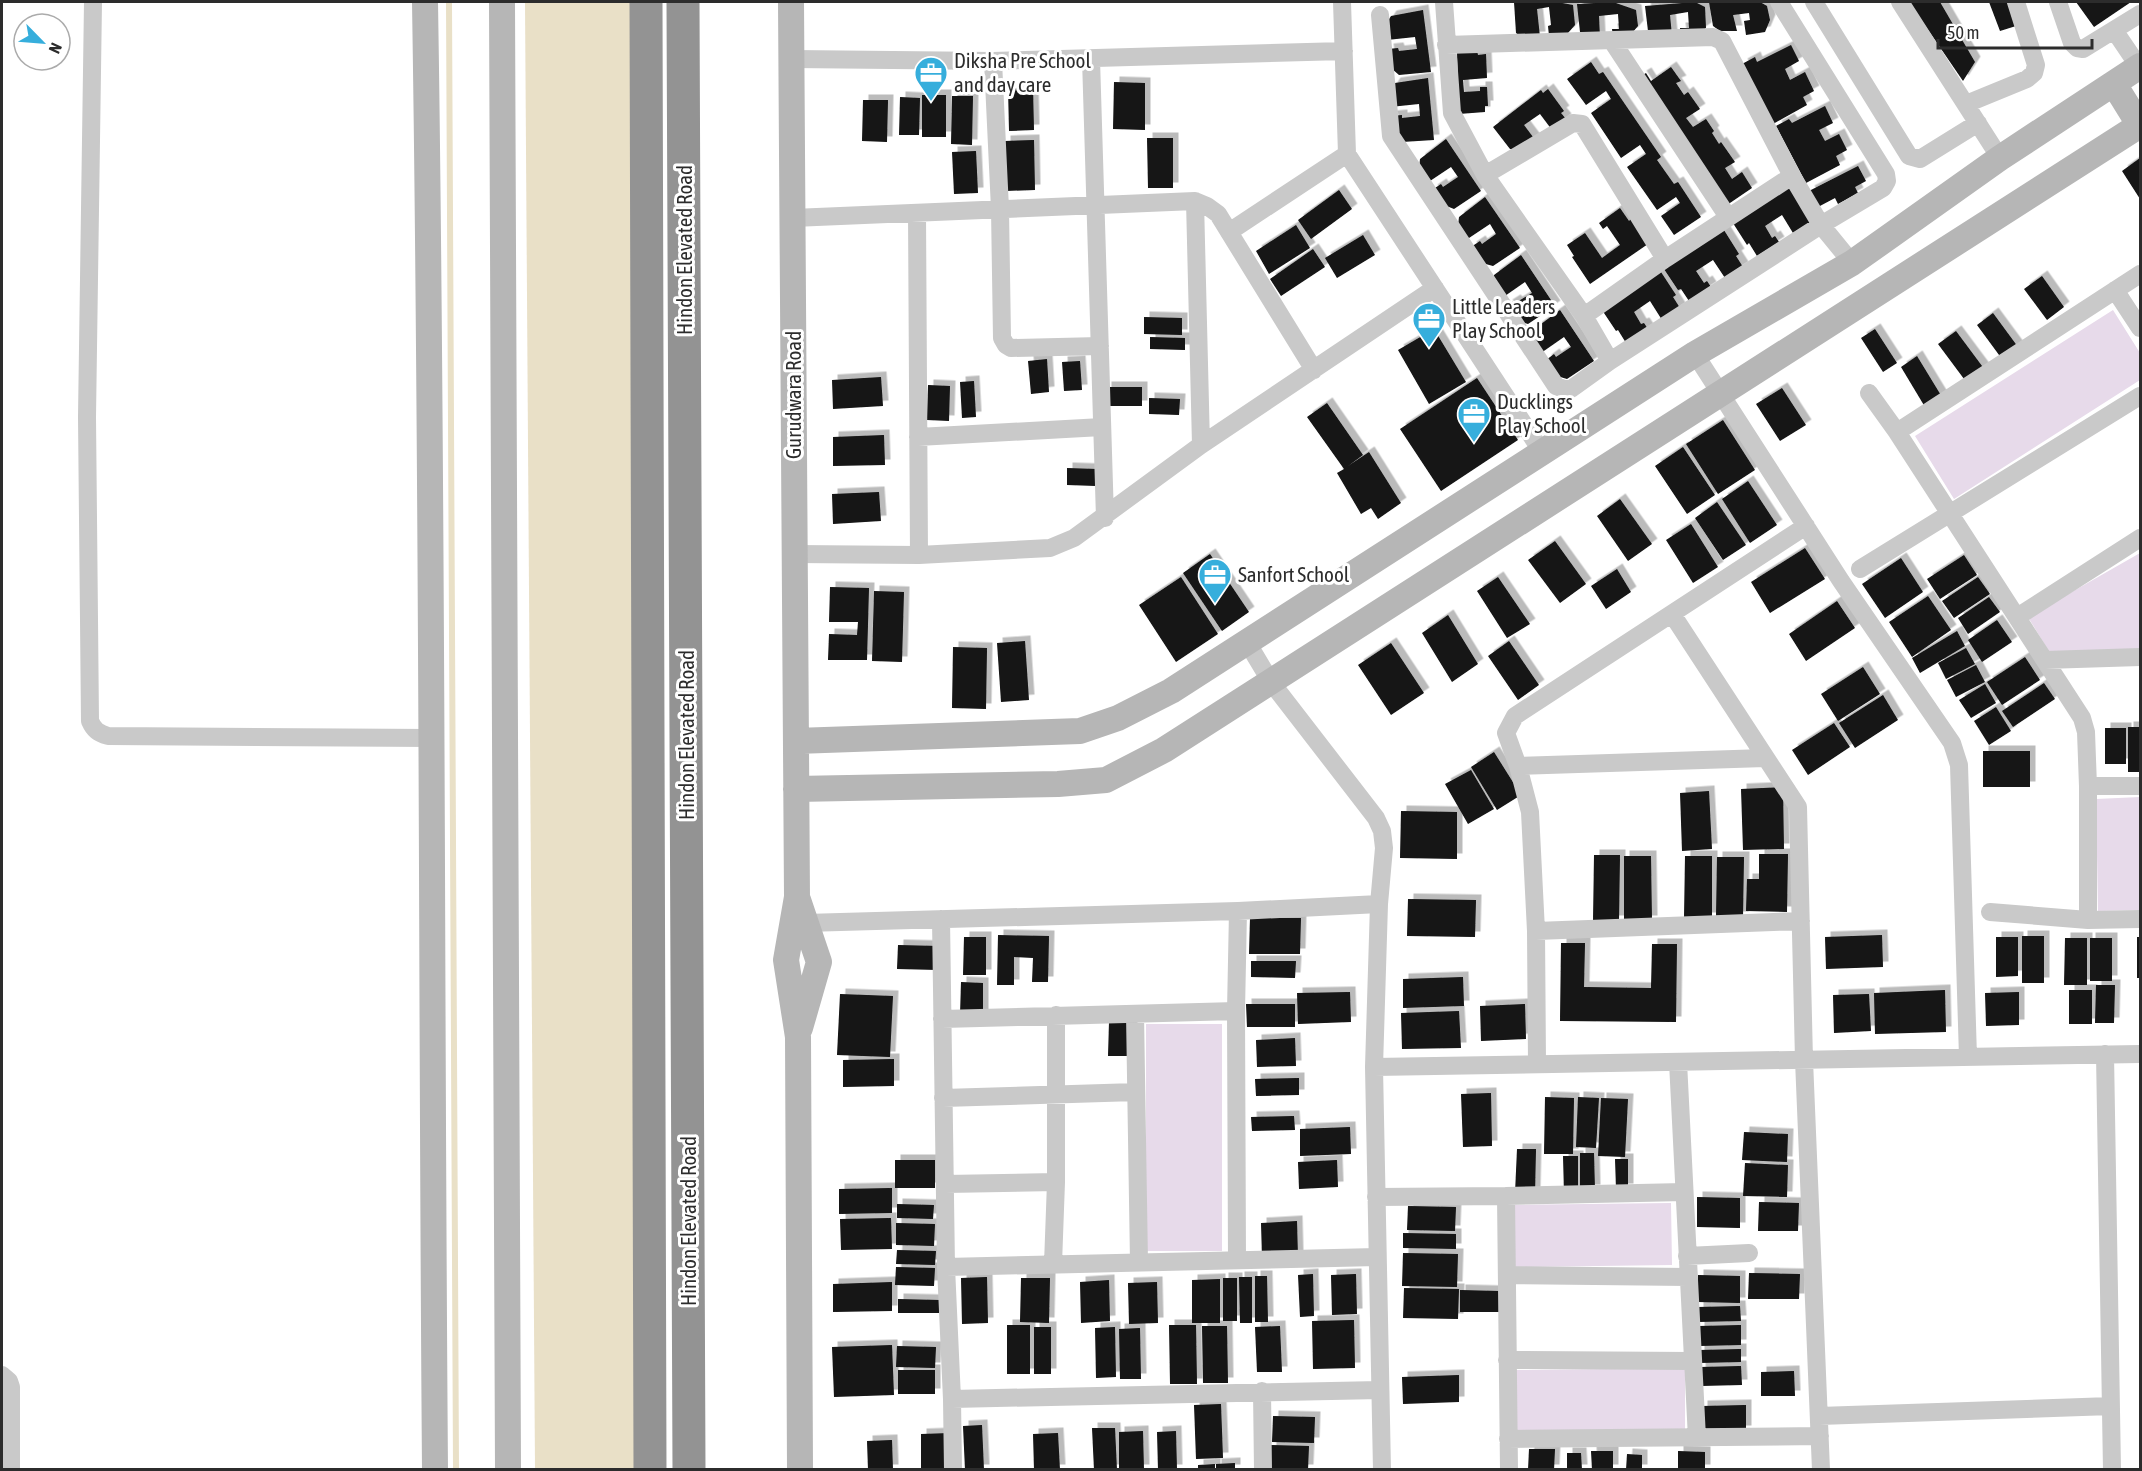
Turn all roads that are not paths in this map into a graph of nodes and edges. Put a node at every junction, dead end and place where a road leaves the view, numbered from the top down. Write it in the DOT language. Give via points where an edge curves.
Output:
graph roads {
  1 [pos="93,2"];
  2 [pos="425,2"];
  3 [pos="502,2"];
  4 [pos="646,2"];
  5 [pos="683,2"];
  6 [pos="791,2"];
  7 [pos="1342,2"];
  8 [pos="1444,2"];
  9 [pos="1779,2"];
  10 [pos="1814,2"];
  11 [pos="1900,2"];
  12 [pos="2016,2"];
  13 [pos="2058,2"];
  14 [pos="2140,14"];
  15 [pos="1380,15"];
  16 [pos="2115,30"];
  17 [pos="1612,41"];
  18 [pos="1446,45"];
  19 [pos="1344,51"];
  20 [pos="1091,58"];
  21 [pos="792,59"];
  22 [pos="993,61"];
  23 [pos="2140,67"];
  24 [pos="2114,84"];
  25 [pos="1966,104"];
  26 [pos="1978,123"];
  27 [pos="2140,125"];
  28 [pos="1347,153"];
  29 [pos="2000,158"];
  30 [pos="1485,175"];
  31 [pos="1792,176"];
  32 [pos="1195,201"];
  33 [pos="1096,206"];
  34 [pos="1000,209"];
  35 [pos="917,213"];
  36 [pos="1728,217"];
  37 [pos="793,218"];
  38 [pos="1821,225"];
  39 [pos="1229,232"];
  40 [pos="1665,259"];
  41 [pos="1852,263"];
  42 [pos="2140,274"];
  43 [pos="1435,288"];
  44 [pos="2115,290"];
  45 [pos="1584,316"];
  46 [pos="2140,328"];
  47 [pos="1100,346"];
  48 [pos="1695,354"];
  49 [pos="1610,361"];
  50 [pos="1314,370"];
  51 [pos="1869,393"];
  52 [pos="1721,394"];
  53 [pos="2140,396"];
  54 [pos="1102,427"];
  55 [pos="1897,432"];
  56 [pos="918,437"];
  57 [pos="1202,445"];
  58 [pos="1542,452"];
  59 [pos="1949,512"];
  60 [pos="1105,518"];
  61 [pos="1806,526"];
  62 [pos="2140,538"];
  63 [pos="795,554"];
  64 [pos="919,555"];
  65 [pos="1860,569"];
  66 [pos="1671,614"];
  67 [pos="2017,617"];
  68 [pos="1247,642"];
  69 [pos="2140,657"];
  70 [pos="2045,660"];
  71 [pos="1271,681"];
  72 [pos="433,738"];
  73 [pos="796,741"];
  74 [pos="1765,758"];
  75 [pos="1518,766"];
  76 [pos="2088,786"];
  77 [pos="2140,786"];
  78 [pos="796,789"];
  79 [pos="797,897"];
  80 [pos="1379,904"];
  81 [pos="1238,911"];
  82 [pos="1990,912"];
  83 [pos="941,919"];
  84 [pos="2140,919"];
  85 [pos="2088,920"];
  86 [pos="1801,921"];
  87 [pos="805,923"];
  88 [pos="1536,931"];
  89 [pos="1236,1011"];
  90 [pos="1134,1014"];
  91 [pos="1056,1015"];
  92 [pos="942,1019"];
  93 [pos="798,1037"];
  94 [pos="2105,1054"];
  95 [pos="2140,1054"];
  96 [pos="1968,1057"];
  97 [pos="1804,1060"];
  98 [pos="1678,1062"];
  99 [pos="1537,1064"];
  100 [pos="1374,1067"];
  101 [pos="1136,1092"];
  102 [pos="1056,1093"];
  103 [pos="944,1098"];
  104 [pos="1056,1182"];
  105 [pos="945,1184"];
  106 [pos="1684,1192"];
  107 [pos="1506,1196"];
  108 [pos="1376,1197"];
  109 [pos="1749,1253"];
  110 [pos="1687,1256"];
  111 [pos="1377,1257"];
  112 [pos="1237,1260"];
  113 [pos="1138,1263"];
  114 [pos="1053,1264"];
  115 [pos="946,1267"];
  116 [pos="1507,1275"];
  117 [pos="1688,1277"];
  118 [pos="1507,1360"];
  119 [pos="1692,1361"];
  120 [pos="2,1375"];
  121 [pos="1380,1390"];
  122 [pos="1262,1391"];
  123 [pos="952,1399"];
  124 [pos="2111,1406"];
  125 [pos="1819,1416"];
  126 [pos="1820,1437"];
  127 [pos="1696,1438"];
  128 [pos="1508,1439"];
  129 [pos="11,1470"];
  130 [pos="435,1470"];
  131 [pos="508,1470"];
  132 [pos="650,1470"];
  133 [pos="689,1470"];
  134 [pos="800,1470"];
  135 [pos="953,1470"];
  136 [pos="1263,1470"];
  137 [pos="1382,1470"];
  138 [pos="1509,1470"];
  139 [pos="1821,1470"];
  140 [pos="2112,1470"];
  1 -- 72 [label="street" via="87,429 93,728 108,736"];
  2 -- 72 [label="street"];
  3 -- 131 [label="street"];
  4 -- 132 [label="highway, Hindon Elevated Road"];
  5 -- 133 [label="highway, Hindon Elevated Road"];
  6 -- 21 [label="street, Gurudwara Road"];
  7 -- 19 [label="street"];
  8 -- 18 [label="street"];
  9 -- 38 [label="street" via="1886,174 1883,189"];
  10 -- 26 [label="street" via="1909,156 1920,159"];
  11 -- 25 [label="street"];
  12 -- 25 [label="street" via="2036,65 2034,73"];
  13 -- 16 [label="street" via="2072,44 2077,48 2083,49"];
  14 -- 16 [label="street"];
  15 -- 49 [label="street" via="1391,136 1556,386 1572,388"];
  16 -- 23 [label="street"];
  17 -- 18 [label="street"];
  17 -- 31 [label="street" via="1713,37 1722,41"];
  17 -- 36 [label="street"];
  18 -- 30 [label="street" via="1452,113"];
  19 -- 20 [label="street"];
  19 -- 28 [label="street"];
  20 -- 22 [label="street"];
  20 -- 33 [label="street"];
  21 -- 22 [label="street"];
  21 -- 37 [label="street, Gurudwara Road"];
  22 -- 34 [label="street"];
  23 -- 24 [label="street"];
  24 -- 27 [label="street"];
  24 -- 29 [label="street"];
  25 -- 26 [label="street"];
  26 -- 29 [label="street"];
  27 -- 52 [label="street"];
  28 -- 39 [label="street"];
  28 -- 43 [label="street"];
  29 -- 41 [label="street"];
  30 -- 40 [label="street" via="1573,123 1582,124"];
  30 -- 45 [label="street"];
  31 -- 36 [label="street"];
  31 -- 38 [label="street"];
  32 -- 33 [label="street"];
  32 -- 39 [label="street" via="1218,214"];
  32 -- 57 [label="street"];
  33 -- 34 [label="street"];
  33 -- 47 [label="street"];
  34 -- 35 [label="street"];
  34 -- 47 [label="street" via="1002,338 1006,345"];
  35 -- 37 [label="street"];
  35 -- 56 [label="street"];
  36 -- 40 [label="street"];
  37 -- 63 [label="street, Gurudwara Road"];
  38 -- 41 [label="street"];
  38 -- 49 [label="street"];
  39 -- 50 [label="street"];
  40 -- 45 [label="street"];
  41 -- 48 [label="street"];
  42 -- 44 [label="street"];
  43 -- 50 [label="street"];
  43 -- 58 [label="street"];
  44 -- 46 [label="street"];
  44 -- 55 [label="street"];
  45 -- 49 [label="street"];
  47 -- 54 [label="street"];
  48 -- 52 [label="street"];
  48 -- 58 [label="street"];
  50 -- 57 [label="street"];
  51 -- 55 [label="street"];
  52 -- 61 [label="street"];
  52 -- 71 [label="street"];
  53 -- 59 [label="street"];
  54 -- 56 [label="street"];
  54 -- 60 [label="street"];
  55 -- 59 [label="street"];
  56 -- 64 [label="street"];
  57 -- 60 [label="street"];
  58 -- 68 [label="street"];
  59 -- 65 [label="street"];
  59 -- 67 [label="street"];
  60 -- 64 [label="street" via="1050,548"];
  61 -- 66 [label="street"];
  61 -- 96 [label="street" via="1956,754"];
  62 -- 67 [label="street"];
  63 -- 64 [label="street"];
  63 -- 73 [label="street, Gurudwara Road"];
  66 -- 74 [label="street"];
  66 -- 75 [label="street" via="1515,716 1506,733"];
  67 -- 70 [label="street"];
  68 -- 71 [label="street"];
  68 -- 73 [label="street" via="1171,691 1118,718 1080,731"];
  69 -- 70 [label="street"];
  70 -- 76 [label="street" via="2084,725"];
  71 -- 78 [label="street" via="1164,750 1106,780"];
  71 -- 80 [label="street" via="1376,818 1384,848"];
  72 -- 130 [label="street"];
  73 -- 78 [label="street, Gurudwara Road"];
  74 -- 75 [label="street"];
  74 -- 86 [label="street" via="1798,807"];
  75 -- 88 [label="street" via="1530,812"];
  76 -- 77 [label="street"];
  76 -- 85 [label="street"];
  78 -- 79 [label="street, Gurudwara Road"];
  79 -- 87 [label="street"];
  79 -- 93 [label="street" via="786,960"];
  80 -- 81 [label="street"];
  80 -- 100 [label="street"];
  81 -- 83 [label="street"];
  81 -- 89 [label="street"];
  82 -- 85 [label="street"];
  83 -- 87 [label="street"];
  83 -- 92 [label="street"];
  84 -- 85 [label="street"];
  86 -- 88 [label="street"];
  86 -- 97 [label="street"];
  87 -- 93 [label="street" via="819,962"];
  88 -- 99 [label="street"];
  89 -- 90 [label="street"];
  89 -- 112 [label="street"];
  90 -- 91 [label="street"];
  90 -- 101 [label="street"];
  91 -- 92 [label="street"];
  91 -- 102 [label="street"];
  92 -- 103 [label="street"];
  93 -- 134 [label="street"];
  94 -- 95 [label="street"];
  94 -- 96 [label="street"];
  94 -- 124 [label="street"];
  96 -- 97 [label="street"];
  97 -- 98 [label="street"];
  97 -- 125 [label="street"];
  98 -- 99 [label="street"];
  98 -- 106 [label="street"];
  99 -- 100 [label="street"];
  100 -- 108 [label="street"];
  101 -- 102 [label="street"];
  101 -- 113 [label="street"];
  102 -- 103 [label="street"];
  102 -- 104 [label="street"];
  103 -- 105 [label="street"];
  104 -- 105 [label="street"];
  104 -- 114 [label="street"];
  105 -- 115 [label="street"];
  106 -- 107 [label="street"];
  106 -- 110 [label="street"];
  107 -- 108 [label="street"];
  107 -- 116 [label="street"];
  108 -- 111 [label="street"];
  109 -- 110 [label="street"];
  110 -- 117 [label="street"];
  111 -- 112 [label="street"];
  111 -- 121 [label="street"];
  112 -- 113 [label="street"];
  113 -- 114 [label="street"];
  114 -- 115 [label="street"];
  115 -- 123 [label="street"];
  116 -- 117 [label="street"];
  116 -- 118 [label="street"];
  117 -- 119 [label="street"];
  118 -- 119 [label="street"];
  118 -- 128 [label="street"];
  119 -- 127 [label="street"];
  120 -- 129 [label="street" via="10,1387"];
  121 -- 122 [label="street"];
  121 -- 137 [label="street"];
  122 -- 123 [label="street"];
  122 -- 136 [label="street"];
  123 -- 135 [label="street"];
  124 -- 125 [label="street"];
  124 -- 140 [label="street"];
  125 -- 126 [label="street"];
  126 -- 127 [label="street"];
  126 -- 139 [label="street"];
  127 -- 128 [label="street"];
  128 -- 138 [label="street"];
}
